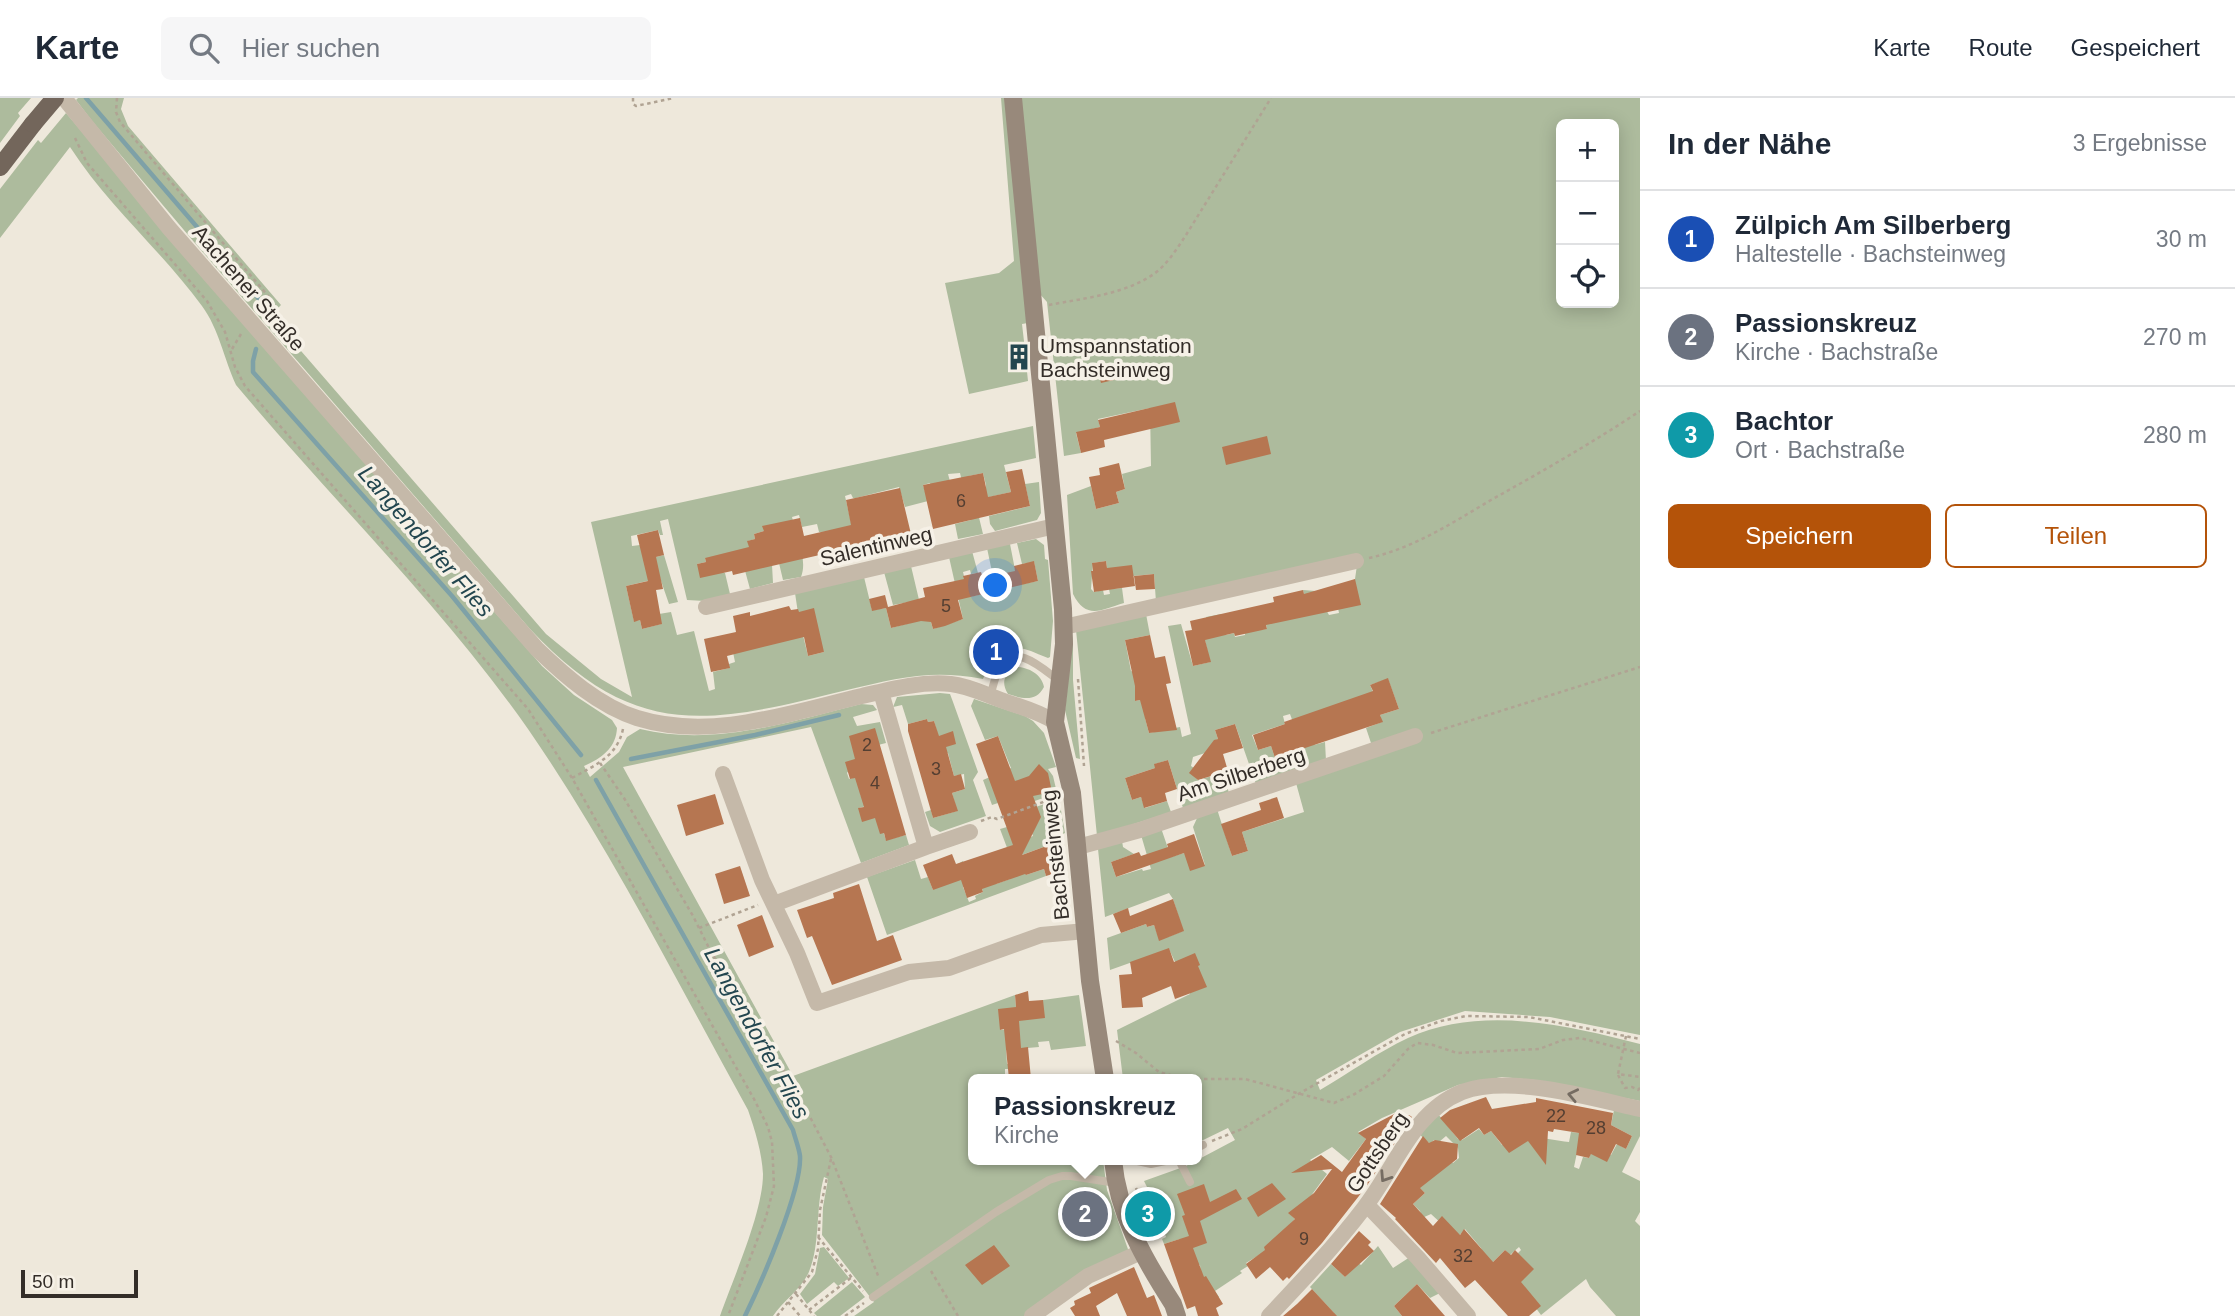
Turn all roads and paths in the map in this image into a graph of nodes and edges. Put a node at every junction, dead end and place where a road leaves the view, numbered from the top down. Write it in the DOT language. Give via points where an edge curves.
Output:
graph roads {
  1 [pos="55,98"];
  2 [pos="64,98"];
  3 [pos="117,98"];
  4 [pos="633,98"];
  5 [pos="674,98"];
  6 [pos="1013,98"];
  7 [pos="1271,98"];
  8 [pos="72,132"];
  9 [pos="0,167"];
  10 [pos="1034,308"];
  11 [pos="251,324"];
  12 [pos="231,350"];
  13 [pos="1640,411"];
  14 [pos="1055,526"];
  15 [pos="1356,561"];
  16 [pos="706,607"];
  17 [pos="1064,627"];
  18 [pos="1640,667"];
  19 [pos="1077,672"];
  20 [pos="1058,680"];
  21 [pos="881,692"];
  22 [pos="990,696"];
  23 [pos="626,714"];
  24 [pos="1055,722"];
  25 [pos="1411,738"];
  26 [pos="600,763"];
  27 [pos="1084,763"];
  28 [pos="723,774"];
  29 [pos="572,778"];
  30 [pos="1061,796"];
  31 [pos="975,827"];
  32 [pos="926,847"];
  33 [pos="1078,848"];
  34 [pos="773,902"];
  35 [pos="699,928"];
  36 [pos="1086,931"];
  37 [pos="1626,1036"];
  38 [pos="1110,1037"];
  39 [pos="1640,1039"];
  40 [pos="1624,1049"];
  41 [pos="1640,1053"];
  42 [pos="1104,1074"];
  43 [pos="1166,1074"];
  44 [pos="1618,1074"];
  45 [pos="1640,1077"];
  46 [pos="1202,1079"];
  47 [pos="1640,1088"];
  48 [pos="1300,1093"];
  49 [pos="1640,1109"];
  50 [pos="1202,1146"];
  51 [pos="831,1157"];
  52 [pos="1114,1165"];
  53 [pos="1182,1165"];
  54 [pos="1190,1182"];
  55 [pos="1116,1183"];
  56 [pos="1367,1205"];
  57 [pos="818,1237"];
  58 [pos="1141,1252"];
  59 [pos="925,1263"];
  60 [pos="852,1277"];
  61 [pos="884,1290"];
  62 [pos="796,1294"];
  63 [pos="872,1298"];
  64 [pos="788,1302"];
  65 [pos="810,1311"];
  66 [pos="728,1316"];
  67 [pos="777,1316"];
  68 [pos="800,1316"];
  69 [pos="805,1316"];
  70 [pos="814,1316"];
  71 [pos="845,1316"];
  72 [pos="958,1316"];
  73 [pos="1032,1316"];
  74 [pos="1177,1316"];
  75 [pos="1269,1316"];
  76 [pos="1468,1316"];
  1 -- 9 [label="main road, bridge"];
  2 -- 11 [label="street, Aachener Straße"];
  3 -- 11 [label="path" via="120,122 269,297 271,304"];
  4 -- 5 [label="path" via="636,106"];
  6 -- 10 [label="street, Bachsteinweg"];
  7 -- 10 [label="path" via="1186,235 1157,271 1133,285"];
  8 -- 12 [label="path" via="88,163 207,301"];
  10 -- 14 [label="street, Bachsteinweg"];
  11 -- 12 [label="path"];
  11 -- 23 [label="street, Aachener Straße" via="537,649 582,687"];
  12 -- 29 [label="path" via="245,386 506,683"];
  13 -- 15 [label="path" via="1442,528 1397,551"];
  14 -- 16 [label="street, Salentinweg"];
  14 -- 17 [label="street, Bachsteinweg"];
  15 -- 17 [label="street"];
  17 -- 20 [label="street, Bachsteinweg"];
  18 -- 25 [label="path"];
  19 -- 27 [label="path"];
  20 -- 22 [label="lane" via="1030,660 1012,658 1002,664"];
  20 -- 24 [label="street, Bachsteinweg"];
  21 -- 22 [label="street, Aachener Straße" via="952,684"];
  21 -- 23 [label="street, Aachener Straße" via="717,726 661,723"];
  21 -- 32 [label="street"];
  22 -- 24 [label="street, Aachener Straße"];
  23 -- 26 [label="path" via="615,751"];
  24 -- 33 [label="street, Bachsteinweg" via="1069,776"];
  25 -- 33 [label="street, Am Silberberg"];
  26 -- 29 [label="path"];
  26 -- 35 [label="path"];
  28 -- 34 [label="street"];
  29 -- 66 [label="path" via="768,1127 775,1167 773,1194"];
  30 -- 31 [label="path" via="992,817"];
  31 -- 32 [label="street"];
  32 -- 34 [label="street"];
  33 -- 36 [label="street, Bachsteinweg"];
  34 -- 35 [label="path"];
  34 -- 36 [label="street" via="817,1003 909,972 949,968 1041,935"];
  35 -- 51 [label="path"];
  36 -- 42 [label="street, Bachsteinweg"];
  37 -- 39 [label="path"];
  37 -- 40 [label="path"];
  37 -- 48 [label="path" via="1529,1017 1466,1016 1405,1034"];
  38 -- 43 [label="path"];
  40 -- 41 [label="path"];
  40 -- 44 [label="path"];
  40 -- 48 [label="path" via="1570,1038 1539,1049 1457,1053 1423,1042 1412,1045 1384,1076 1342,1101 1327,1102"];
  44 -- 45 [label="path"];
  44 -- 47 [label="path" via="1625,1088"];
  46 -- 48 [label="path" via="1245,1079"];
  48 -- 50 [label="path" via="1242,1129"];
  49 -- 56 [label="street, Gottsberg, one-way" via="1541,1088 1492,1087 1461,1093 1433,1110 1415,1129"];
  51 -- 57 [label="path"];
  51 -- 61 [label="path"];
  52 -- 55 [label="street"];
  53 -- 54 [label="lane"];
  55 -- 58 [label="street"];
  55 -- 59 [label="lane" via="1055,1178 1026,1192"];
  56 -- 75 [label="street, Gottsberg"];
  56 -- 76 [label="street"];
  57 -- 60 [label="path"];
  57 -- 62 [label="path" via="812,1272"];
  58 -- 73 [label="street" via="1088,1276"];
  58 -- 74 [label="street"];
  59 -- 61 [label="lane"];
  59 -- 72 [label="path"];
  60 -- 63 [label="path"];
  60 -- 65 [label="path"];
  61 -- 63 [label="lane"];
  62 -- 64 [label="path"];
  62 -- 65 [label="path"];
  63 -- 71 [label="path"];
  64 -- 67 [label="path"];
  64 -- 68 [label="path"];
  65 -- 69 [label="path"];
  65 -- 70 [label="path"];
}
